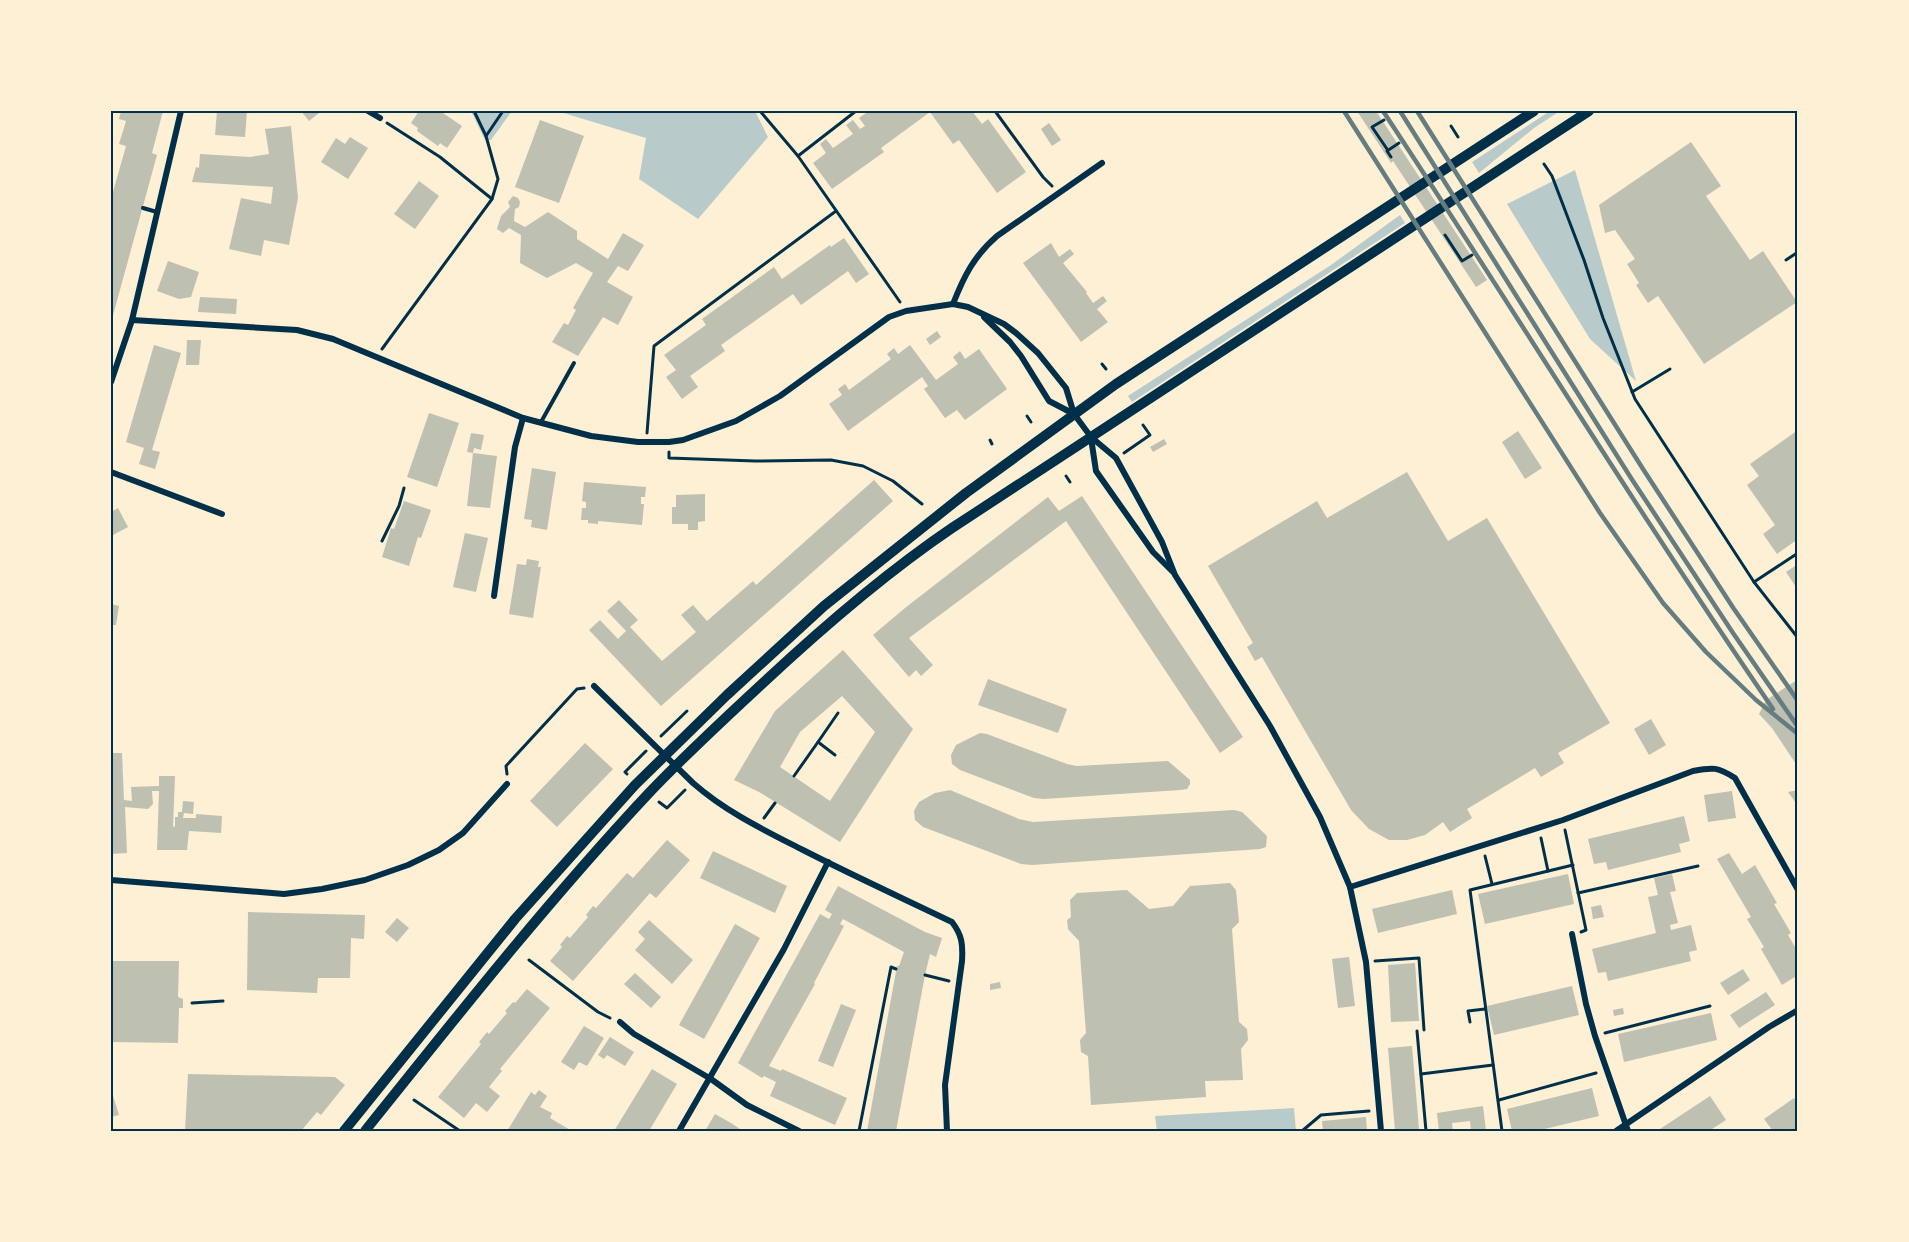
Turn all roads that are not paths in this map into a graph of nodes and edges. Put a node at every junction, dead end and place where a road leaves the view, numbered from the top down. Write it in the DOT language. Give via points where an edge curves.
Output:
graph roads {
  1 [pos="181,111"];
  2 [pos="368,111"];
  3 [pos="1534,111"];
  4 [pos="1589,111"];
  5 [pos="380,118"];
  6 [pos="1102,163"];
  7 [pos="143,208"];
  8 [pos="157,212"];
  9 [pos="953,304"];
  10 [pos="981,314"];
  11 [pos="132,320"];
  12 [pos="574,363"];
  13 [pos="111,382"];
  14 [pos="1074,414"];
  15 [pos="523,418"];
  16 [pos="540,423"];
  17 [pos="1090,437"];
  18 [pos="111,472"];
  19 [pos="222,514"];
  20 [pos="1175,575"];
  21 [pos="494,596"];
  22 [pos="594,686"];
  23 [pos="665,754"];
  24 [pos="676,766"];
  25 [pos="507,784"];
  26 [pos="828,862"];
  27 [pos="111,880"];
  28 [pos="1350,887"];
  29 [pos="1798,890"];
  30 [pos="1572,934"];
  31 [pos="1798,1010"];
  32 [pos="620,1022"];
  33 [pos="711,1079"];
  34 [pos="1626,1123"];
  35 [pos="344,1131"];
  36 [pos="365,1131"];
  37 [pos="679,1131"];
  38 [pos="799,1131"];
  39 [pos="947,1131"];
  40 [pos="1381,1131"];
  41 [pos="1616,1131"];
  42 [pos="1628,1131"];
  1 -- 8 [label="street"];
  2 -- 5 [label="street"];
  3 -- 14 [label="main road"];
  4 -- 17 [label="main road"];
  6 -- 9 [label="street" via="982,249"];
  7 -- 8 [label="lane"];
  8 -- 11 [label="street"];
  9 -- 10 [label="street"];
  9 -- 16 [label="street" via="906,310 889,317 780,396 736,421 683,440 646,442 591,436"];
  10 -- 14 [label="street" via="1022,356 1049,401"];
  10 -- 14 [label="street" via="1010,329 1038,353 1066,388"];
  11 -- 13 [label="street"];
  11 -- 15 [label="street" via="297,330 333,339"];
  12 -- 16 [label="lane"];
  14 -- 17 [label="street"];
  14 -- 23 [label="main road" via="838,594"];
  15 -- 16 [label="street"];
  15 -- 21 [label="street" via="515,447"];
  17 -- 20 [label="street" via="1116,458 1162,542"];
  17 -- 20 [label="street" via="1096,471 1153,552"];
  17 -- 24 [label="main road" via="893,571 804,645"];
  18 -- 19 [label="street"];
  20 -- 28 [label="street" via="1270,726 1320,817"];
  22 -- 23 [label="street"];
  23 -- 24 [label="street"];
  23 -- 35 [label="main road" via="515,919"];
  24 -- 26 [label="street" via="705,794 758,827"];
  24 -- 36 [label="main road" via="533,924"];
  25 -- 27 [label="street" via="463,833 439,850 408,866 322,890 285,894"];
  26 -- 33 [label="street"];
  26 -- 39 [label="street" via="952,922 961,933 963,944 945,1085"];
  28 -- 29 [label="street" via="1563,820 1711,768 1722,769 1735,778"];
  28 -- 40 [label="street" via="1366,962"];
  30 -- 34 [label="street" via="1595,1036"];
  31 -- 34 [label="street"];
  32 -- 33 [label="street"];
  33 -- 37 [label="street"];
  33 -- 38 [label="street" via="747,1105"];
  34 -- 41 [label="street"];
  34 -- 42 [label="street"];
}
